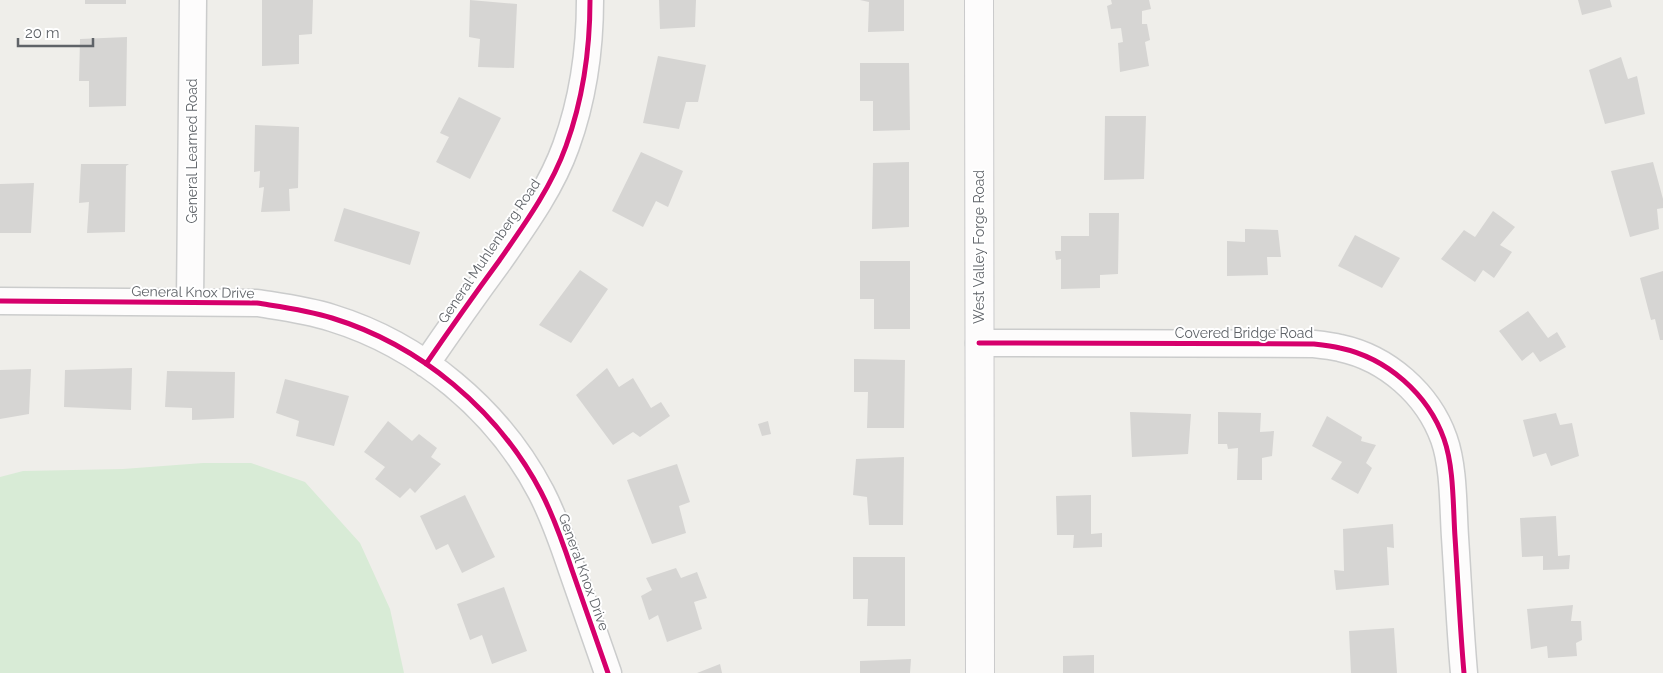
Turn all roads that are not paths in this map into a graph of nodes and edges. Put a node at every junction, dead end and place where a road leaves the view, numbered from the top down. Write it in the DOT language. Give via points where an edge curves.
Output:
graph roads {
  1 [pos="193,0"];
  2 [pos="590,0"];
  3 [pos="979,0"];
  4 [pos="0,301"];
  5 [pos="190,302"];
  6 [pos="979,343"];
  7 [pos="426,364"];
  8 [pos="608,673"];
  9 [pos="980,673"];
  10 [pos="1464,673"];
  1 -- 5 [label="street, General Learned Road"];
  2 -- 7 [label="street, General Muhlenberg Road" via="583,83 563,152 518,233"];
  3 -- 6 [label="main road, West Valley Forge Road"];
  4 -- 5 [label="street, General Knox Drive"];
  5 -- 7 [label="street, General Knox Drive" via="257,303 331,317 365,329"];
  6 -- 9 [label="main road, West Valley Forge Road"];
  6 -- 10 [label="street, Covered Bridge Road" via="1314,344 1341,348 1394,372 1415,391 1433,415 1444,440 1451,484"];
  7 -- 8 [label="street, General Knox Drive" via="481,409 523,462 541,492 555,522"];
}
